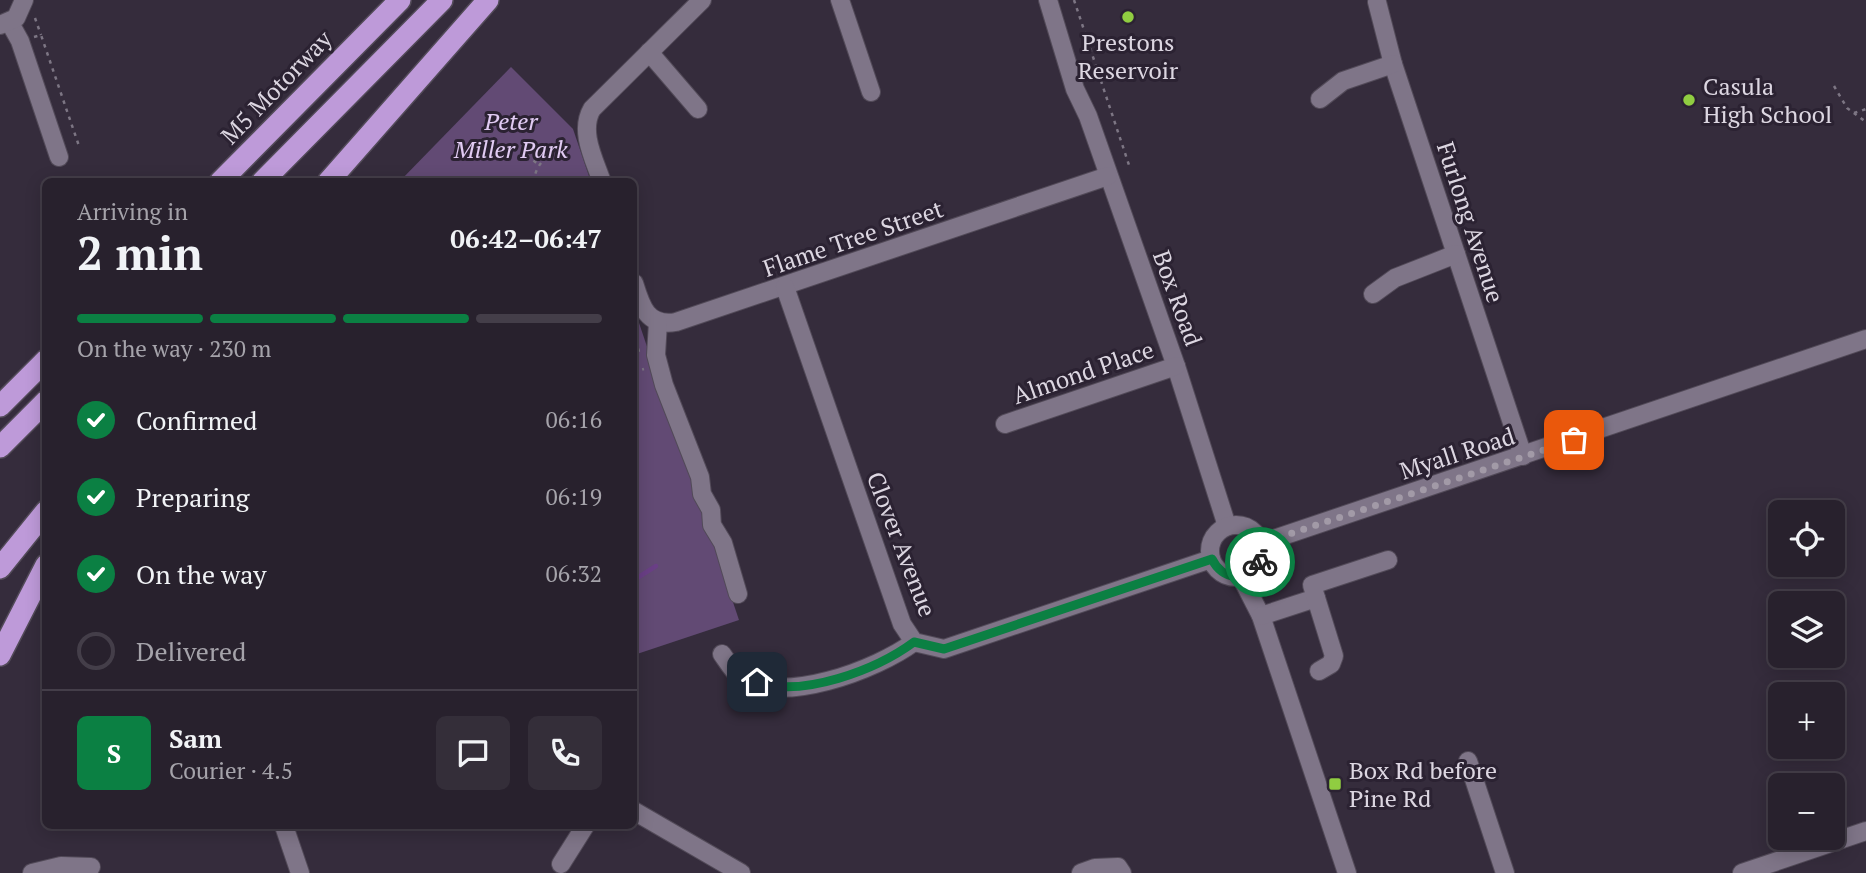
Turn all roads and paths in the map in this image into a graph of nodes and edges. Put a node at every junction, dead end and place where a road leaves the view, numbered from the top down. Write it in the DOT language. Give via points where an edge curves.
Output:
graph roads {
  1 [pos="24,0"];
  2 [pos="400,0"];
  3 [pos="442,0"];
  4 [pos="488,0"];
  5 [pos="702,0"];
  6 [pos="840,0"];
  7 [pos="1048,0"];
  8 [pos="1074,0"];
  9 [pos="1377,2"];
  10 [pos="5,24"];
  11 [pos="455,37"];
  12 [pos="649,52"];
  13 [pos="1394,64"];
  14 [pos="1834,86"];
  15 [pos="871,92"];
  16 [pos="1320,99"];
  17 [pos="698,108"];
  18 [pos="1866,109"];
  19 [pos="1854,113"];
  20 [pos="1866,122"];
  21 [pos="574,143"];
  22 [pos="59,157"];
  23 [pos="519,160"];
  24 [pos="540,166"];
  25 [pos="1130,168"];
  26 [pos="1108,176"];
  27 [pos="224,178"];
  28 [pos="266,178"];
  29 [pos="332,178"];
  30 [pos="338,178"];
  31 [pos="534,178"];
  32 [pos="601,178"];
  33 [pos="1456,254"];
  34 [pos="785,287"];
  35 [pos="637,293"];
  36 [pos="1373,294"];
  37 [pos="658,322"];
  38 [pos="1866,340"];
  39 [pos="42,364"];
  40 [pos="1176,366"];
  41 [pos="42,405"];
  42 [pos="0,406"];
  43 [pos="1005,424"];
  44 [pos="0,447"];
  45 [pos="1523,456"];
  46 [pos="42,517"];
  47 [pos="1227,526"];
  48 [pos="1262,543"];
  49 [pos="1212,559"];
  50 [pos="1388,560"];
  51 [pos="0,568"];
  52 [pos="42,573"];
  53 [pos="1241,577"];
  54 [pos="738,594"];
  55 [pos="1316,598"];
  56 [pos="1261,617"];
  57 [pos="914,642"];
  58 [pos="722,654"];
  59 [pos="0,655"];
  60 [pos="1320,671"];
  61 [pos="1468,761"];
  62 [pos="637,813"];
  63 [pos="285,829"];
  64 [pos="583,829"];
  65 [pos="1866,831"];
  66 [pos="561,864"];
  67 [pos="91,867"];
  68 [pos="32,873"];
  69 [pos="300,873"];
  70 [pos="741,873"];
  71 [pos="1081,873"];
  72 [pos="1122,873"];
  73 [pos="1347,873"];
  74 [pos="1505,873"];
  75 [pos="1742,873"];
  1 -- 10 [label="street" via="22,12"];
  2 -- 27 [label="highway, M5 Motorway"];
  3 -- 28 [label="highway"];
  4 -- 11 [label="highway"];
  5 -- 12 [label="street"];
  6 -- 15 [label="street"];
  7 -- 26 [label="street, Box Road"];
  8 -- 25 [label="path"];
  9 -- 13 [label="street, Furlong Avenue"];
  10 -- 22 [label="street" via="20,41"];
  11 -- 29 [label="highway"];
  11 -- 30 [label="highway"];
  12 -- 17 [label="street"];
  12 -- 32 [label="street" via="586,120"];
  13 -- 16 [label="street" via="1343,81"];
  13 -- 33 [label="street, Furlong Avenue"];
  14 -- 19 [label="path"];
  18 -- 19 [label="path"];
  19 -- 20 [label="path"];
  21 -- 24 [label="path" via="550,153"];
  23 -- 24 [label="path" via="528,156"];
  24 -- 31 [label="path"];
  26 -- 34 [label="street, Flame Tree Street"];
  26 -- 40 [label="street, Box Road"];
  33 -- 36 [label="street" via="1395,278"];
  33 -- 45 [label="street, Furlong Avenue"];
  34 -- 37 [label="street, Flame Tree Street" via="676,322"];
  34 -- 57 [label="street, Clover Avenue" via="902,624"];
  35 -- 37 [label="street" via="649,318"];
  37 -- 54 [label="street" via="656,355 664,385"];
  38 -- 45 [label="street, Myall Road"];
  39 -- 42 [label="highway"];
  40 -- 43 [label="street, Almond Place"];
  40 -- 47 [label="street, Box Road"];
  41 -- 44 [label="highway"];
  45 -- 48 [label="street, Myall Road"];
  46 -- 51 [label="highway"];
  47 -- 48 [label="street" via="1244,525"];
  47 -- 49 [label="street" via="1214,537"];
  48 -- 53 [label="street" via="1256,568"];
  49 -- 53 [label="street" via="1224,574"];
  49 -- 57 [label="street, Clover Avenue" via="944,649"];
  50 -- 55 [label="street" via="1312,585"];
  52 -- 59 [label="highway"];
  53 -- 56 [label="street"];
  55 -- 56 [label="street"];
  55 -- 60 [label="street" via="1334,656"];
  56 -- 73 [label="street"];
  57 -- 58 [label="street" via="897,655 812,686 774,688 739,676"];
  61 -- 74 [label="street"];
  62 -- 70 [label="street"];
  63 -- 69 [label="street"];
  64 -- 66 [label="street"];
  65 -- 75 [label="street"];
  67 -- 68 [label="street" via="61,866"];
  71 -- 72 [label="street" via="1118,867"];
}
